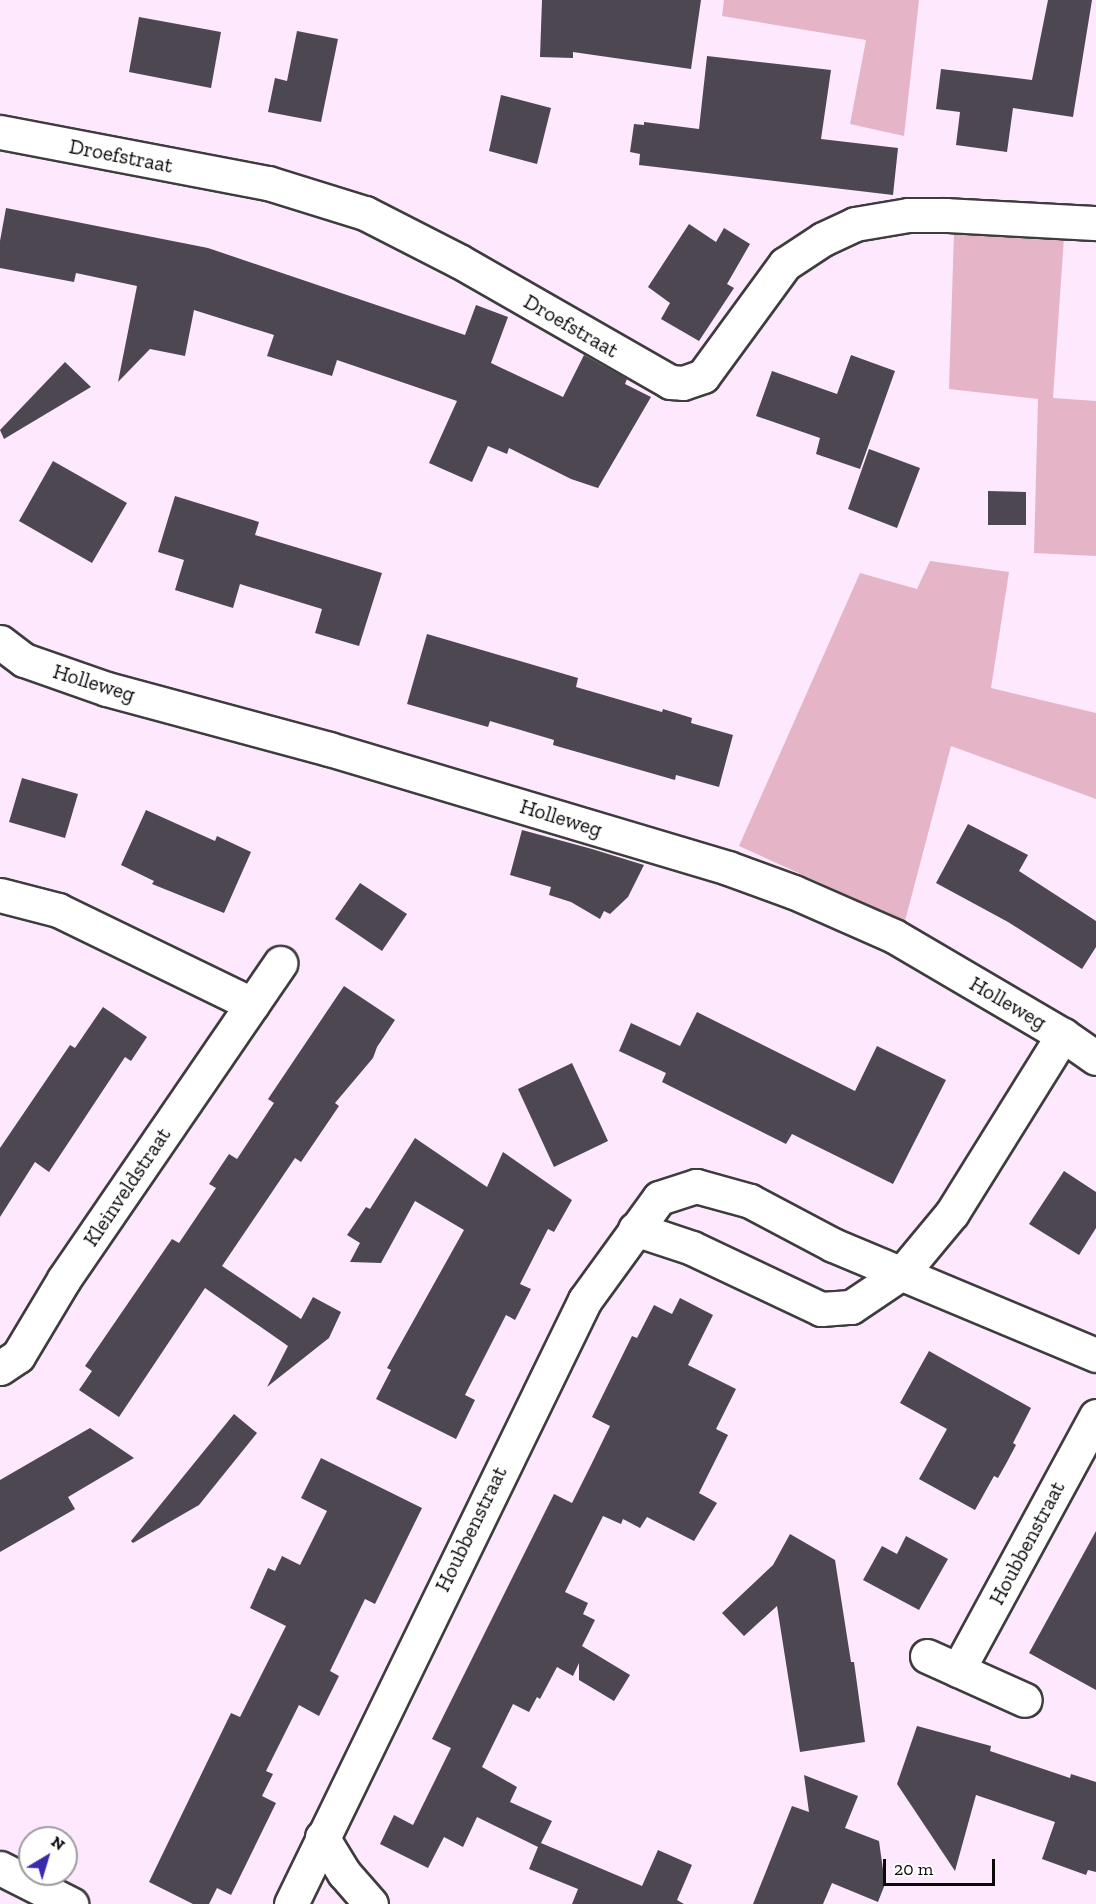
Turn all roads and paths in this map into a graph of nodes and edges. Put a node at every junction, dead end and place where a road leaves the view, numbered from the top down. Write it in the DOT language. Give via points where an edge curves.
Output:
graph roads {
  1 [pos="0,132"];
  2 [pos="1096,223"];
  3 [pos="0,642"];
  4 [pos="0,895"];
  5 [pos="279,963"];
  6 [pos="252,1004"];
  7 [pos="1063,1035"];
  8 [pos="1096,1058"];
  9 [pos="635,1229"];
  10 [pos="903,1272"];
  11 [pos="1096,1355"];
  12 [pos="0,1368"];
  13 [pos="1096,1416"];
  14 [pos="927,1656"];
  15 [pos="958,1671"];
  16 [pos="1025,1700"];
  17 [pos="322,1837"];
  18 [pos="0,1868"];
  19 [pos="71,1904"];
  20 [pos="291,1904"];
  21 [pos="371,1904"];
  1 -- 2 [label="street, Droefstraat" via="268,183 365,213 459,261 670,382 683,383 703,376 785,264 855,224 908,215"];
  3 -- 7 [label="street, Holleweg" via="24,660 107,688 329,749 728,868 794,892 894,936"];
  4 -- 6 [label="street" via="58,910"];
  5 -- 6 [label="street, Kleinveldstraat"];
  6 -- 12 [label="street, Kleinveldstraat" via="64,1279 18,1356"];
  7 -- 8 [label="street, Holleweg"];
  7 -- 10 [label="street" via="952,1213"];
  9 -- 10 [label="street" via="692,1248 821,1309 851,1306"];
  9 -- 10 [label="street, Houbbenstraat" via="659,1198 696,1186 750,1201 833,1245"];
  9 -- 17 [label="street, Houbbenstraat" via="585,1300"];
  10 -- 11 [label="street, Houbbenstraat"];
  13 -- 15 [label="street, Houbbenstraat"];
  14 -- 15 [label="street"];
  15 -- 16 [label="street"];
  17 -- 20 [label="street, Houbbenstraat"];
  17 -- 21 [label="street" via="344,1873"];
  18 -- 19 [label="street"];
}
